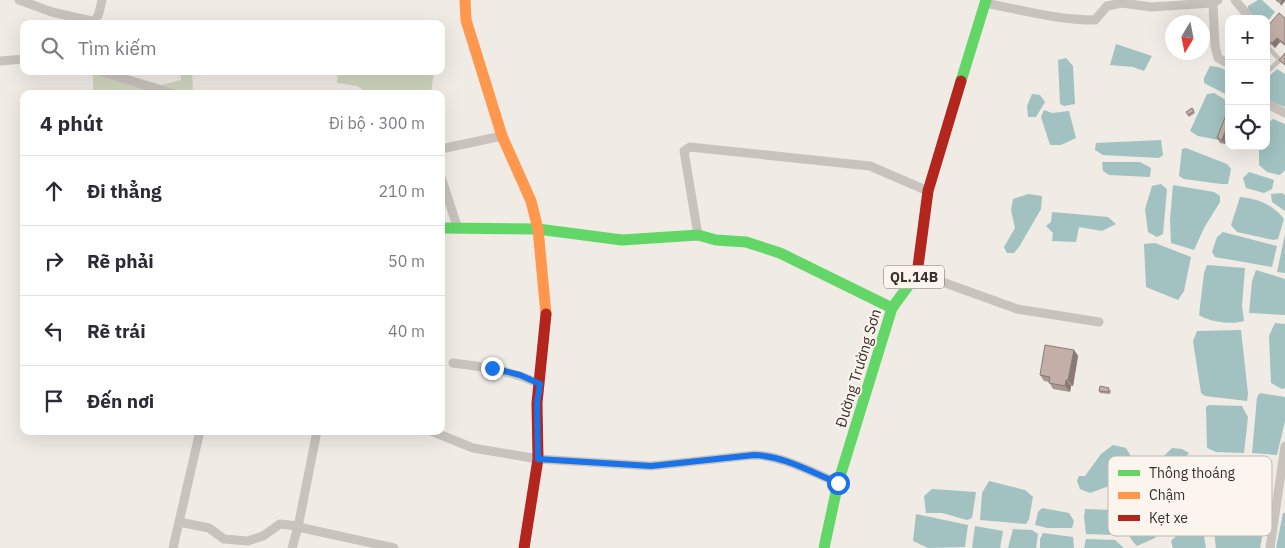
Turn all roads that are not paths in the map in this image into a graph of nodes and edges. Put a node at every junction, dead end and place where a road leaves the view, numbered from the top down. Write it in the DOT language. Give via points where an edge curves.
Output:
graph roads {
  1 [pos="19,0"];
  2 [pos="102,0"];
  3 [pos="464,0"];
  4 [pos="1235,0"];
  5 [pos="985,1"];
  6 [pos="1216,1"];
  7 [pos="1248,15"];
  8 [pos="83,20"];
  9 [pos="96,20"];
  10 [pos="1270,49"];
  11 [pos="20,59"];
  12 [pos="0,61"];
  13 [pos="1225,62"];
  14 [pos="1270,69"];
  15 [pos="112,75"];
  16 [pos="161,90"];
  17 [pos="1270,105"];
  18 [pos="1285,113"];
  19 [pos="502,136"];
  20 [pos="445,148"];
  21 [pos="445,189"];
  22 [pos="928,191"];
  23 [pos="445,228"];
  24 [pos="458,229"];
  25 [pos="538,229"];
  26 [pos="698,235"];
  27 [pos="917,274"];
  28 [pos="892,308"];
  29 [pos="1099,322"];
  30 [pos="453,363"];
  31 [pos="540,384"];
  32 [pos="199,435"];
  33 [pos="316,435"];
  34 [pos="441,435"];
  35 [pos="1285,446"];
  36 [pos="538,459"];
  37 [pos="838,483"];
  38 [pos="179,522"];
  39 [pos="297,527"];
  40 [pos="1272,534"];
  41 [pos="173,548"];
  42 [pos="292,548"];
  43 [pos="394,548"];
  44 [pos="524,548"];
  45 [pos="824,548"];
  1 -- 8 [label="street"];
  2 -- 9 [label="street"];
  3 -- 19 [label="main road" via="466,20"];
  4 -- 7 [label="street"];
  5 -- 6 [label="street" via="1077,20 1095,20 1107,6 1122,3 1152,7"];
  5 -- 22 [label="main road, Đường Trường Sơn / QL.14B"];
  6 -- 13 [label="street" via="1215,46 1218,58"];
  10 -- 14 [label="lane" via="1280,60"];
  11 -- 12 [label="street"];
  15 -- 16 [label="street"];
  17 -- 18 [label="street"];
  19 -- 20 [label="street"];
  19 -- 25 [label="main road" via="531,201"];
  21 -- 24 [label="street"];
  22 -- 26 [label="street" via="870,166 690,146 684,150"];
  22 -- 27 [label="main road, Đường Trường Sơn / QL.14B"];
  23 -- 24 [label="main road"];
  24 -- 25 [label="main road"];
  25 -- 26 [label="main road" via="622,240"];
  25 -- 31 [label="main road" via="546,312"];
  26 -- 28 [label="main road" via="746,242 780,253"];
  27 -- 28 [label="main road, Đường Trường Sơn / QL.14B"];
  27 -- 29 [label="street" via="1017,309"];
  28 -- 37 [label="main road, Đường Trường Sơn / QL.14B"];
  30 -- 31 [label="street" via="502,370"];
  31 -- 36 [label="main road"];
  32 -- 38 [label="street"];
  33 -- 39 [label="street"];
  34 -- 36 [label="street" via="473,448"];
  35 -- 40 [label="street"];
  36 -- 37 [label="street" via="651,466 767,455"];
  36 -- 44 [label="main road"];
  37 -- 45 [label="main road, Đường Trường Sơn / QL.14B"];
  38 -- 39 [label="street" via="208,528 221,538 248,541 264,536 280,524"];
  38 -- 41 [label="street"];
  39 -- 42 [label="street"];
  39 -- 43 [label="street"];
}
